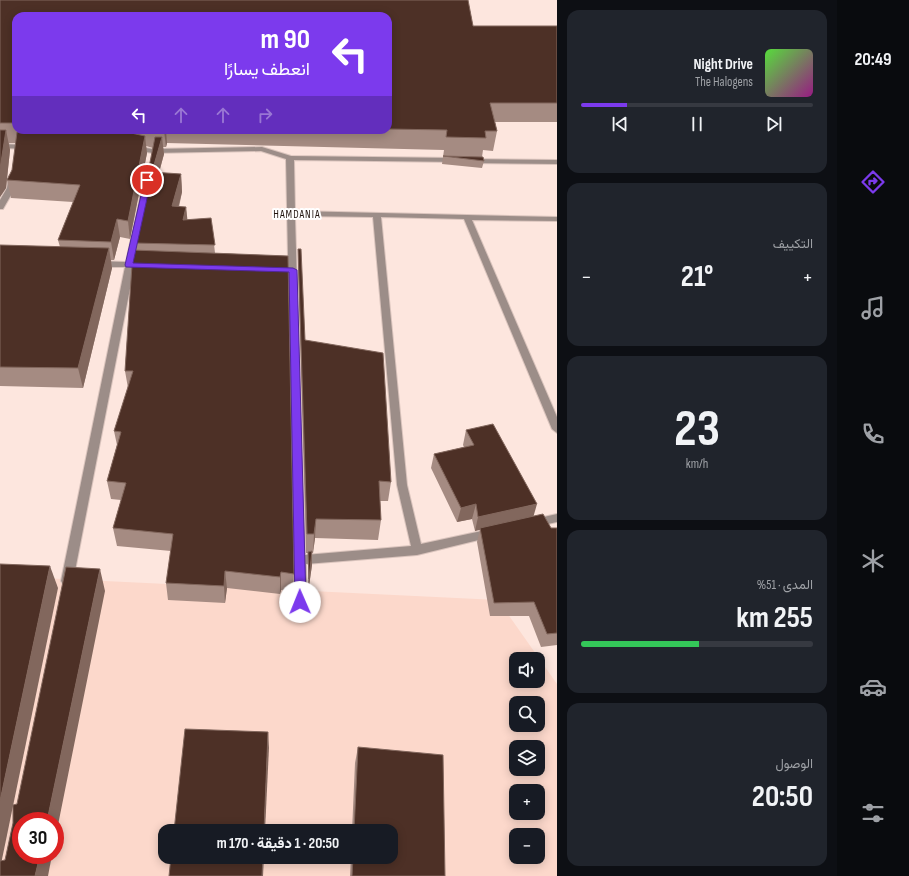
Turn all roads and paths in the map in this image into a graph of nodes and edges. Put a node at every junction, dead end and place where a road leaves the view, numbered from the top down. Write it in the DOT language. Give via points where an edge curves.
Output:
graph roads {
  1 [pos="0,146"];
  2 [pos="39,147"];
  3 [pos="125,147"];
  4 [pos="290,158"];
  5 [pos="557,162"];
  6 [pos="14,167"];
  7 [pos="148,174"];
  8 [pos="0,206"];
  9 [pos="291,213"];
  10 [pos="377,215"];
  11 [pos="467,217"];
  12 [pos="557,219"];
  13 [pos="91,264"];
  14 [pos="129,265"];
  15 [pos="144,265"];
  16 [pos="557,429"];
  17 [pos="557,518"];
  18 [pos="526,525"];
  19 [pos="503,530"];
  20 [pos="417,550"];
  21 [pos="300,560"];
  22 [pos="65,590"];
  23 [pos="300,602"];
  1 -- 2 [label="street" via="16,150"];
  3 -- 4 [label="street" via="152,155 262,149"];
  4 -- 5 [label="street"];
  4 -- 9 [label="street"];
  6 -- 8 [label="street" via="11,188"];
  7 -- 14 [label="street"];
  9 -- 10 [label="street"];
  9 -- 21 [label="street" via="289,270"];
  10 -- 11 [label="street"];
  10 -- 20 [label="street" via="402,485"];
  11 -- 12 [label="street"];
  11 -- 16 [label="street"];
  13 -- 14 [label="street"];
  14 -- 15 [label="street"];
  14 -- 22 [label="street"];
  17 -- 18 [label="street"];
  19 -- 20 [label="street"];
  20 -- 21 [label="street"];
  21 -- 23 [label="street"];
}
